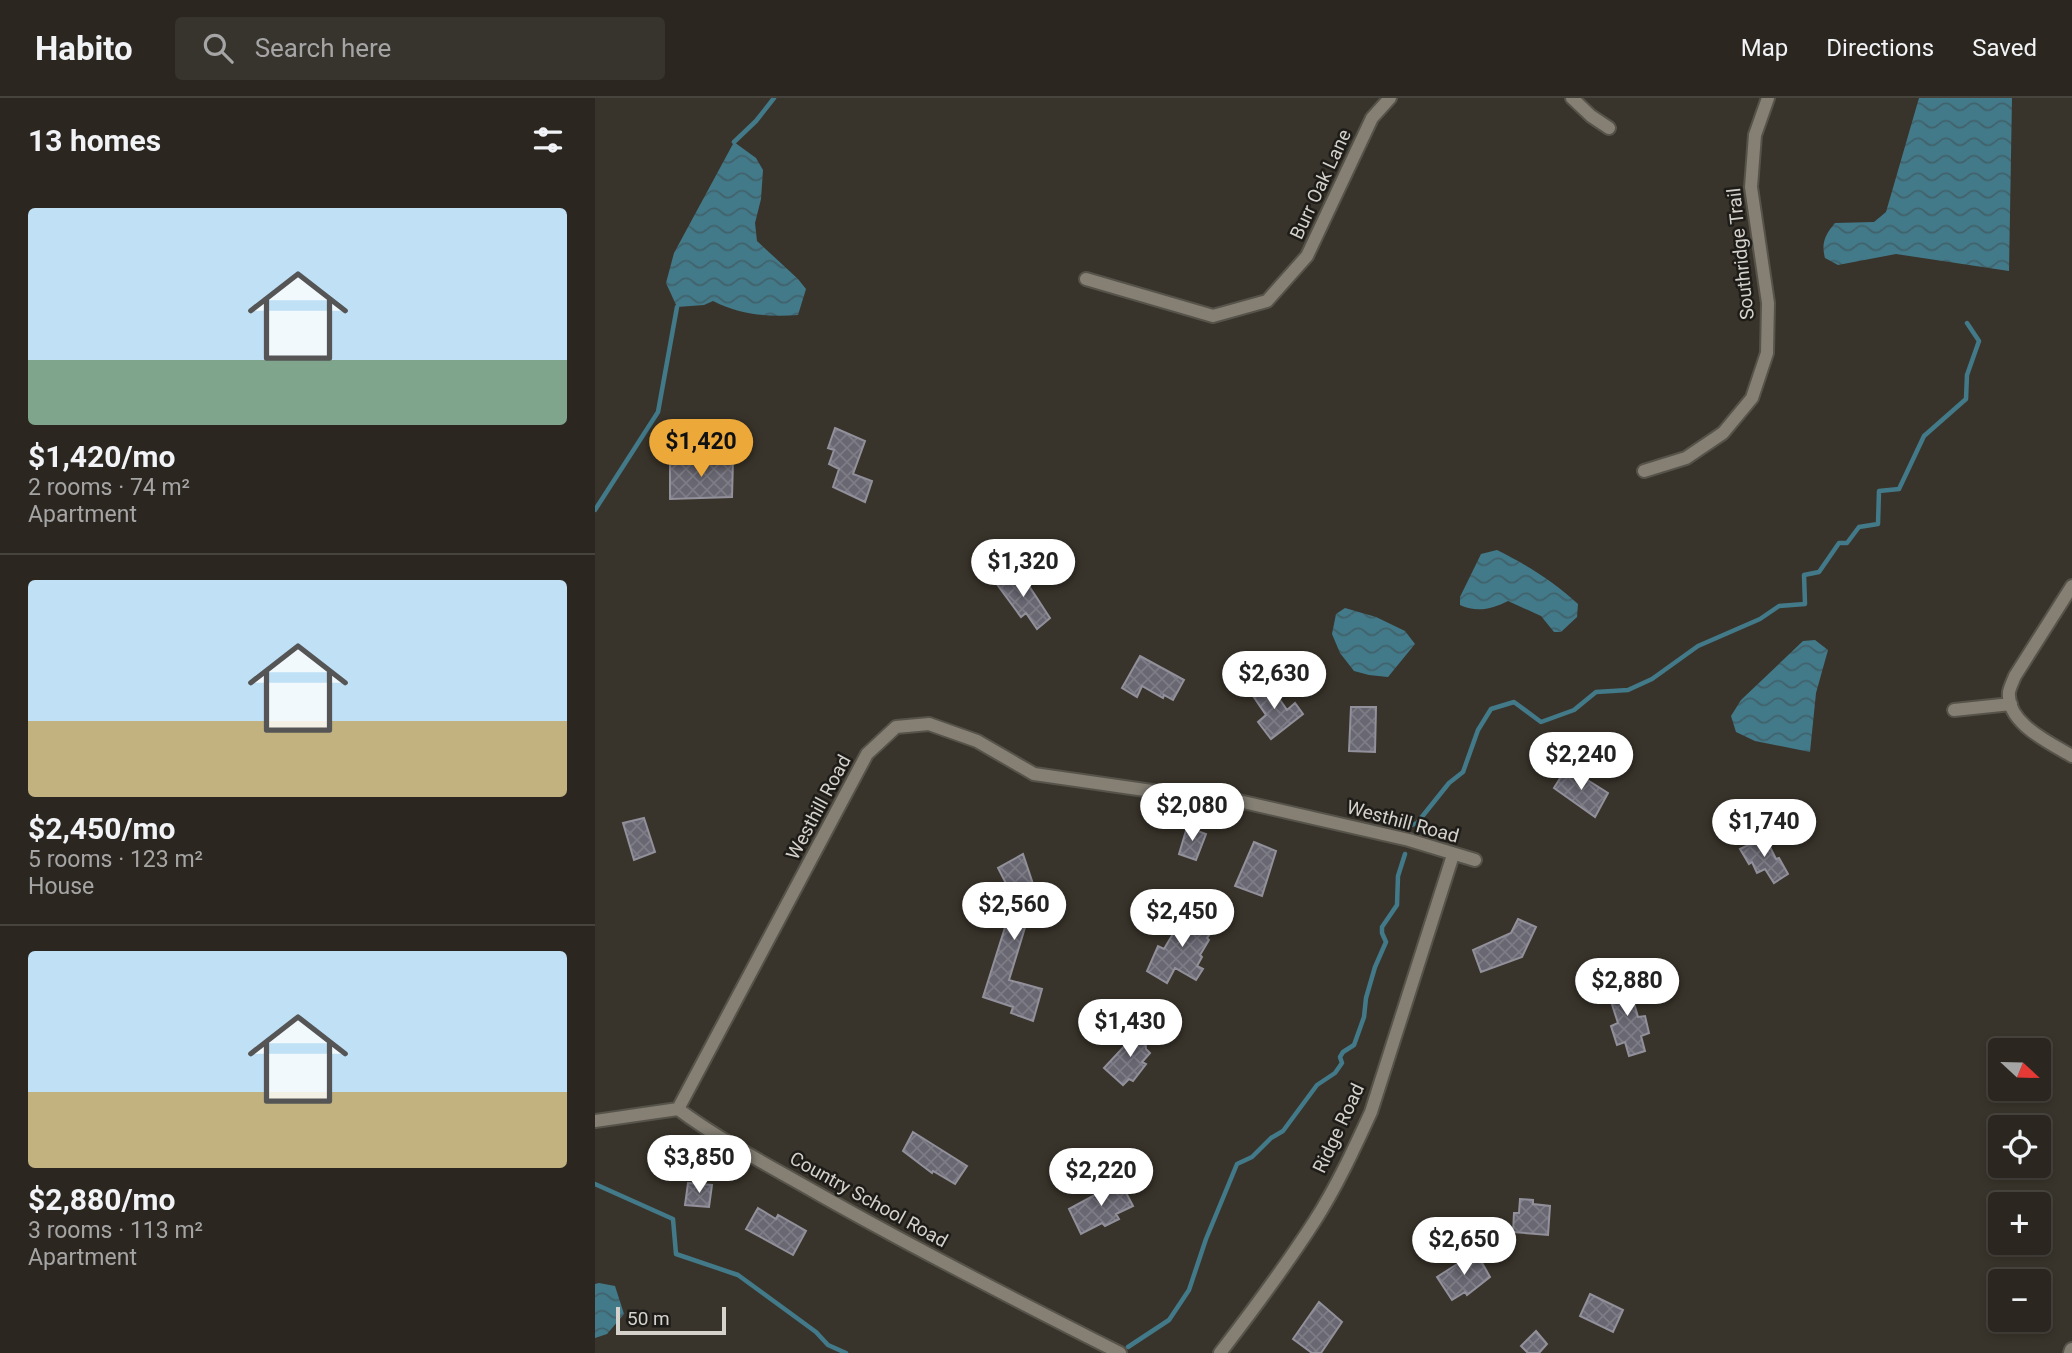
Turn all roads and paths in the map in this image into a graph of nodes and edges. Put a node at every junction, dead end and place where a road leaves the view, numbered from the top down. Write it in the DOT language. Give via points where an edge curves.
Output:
graph roads {
  1 [pos="1390,98"];
  2 [pos="1572,98"];
  3 [pos="1768,98"];
  4 [pos="1609,128"];
  5 [pos="1086,279"];
  6 [pos="1644,471"];
  7 [pos="2072,586"];
  8 [pos="2011,704"];
  9 [pos="1954,710"];
  10 [pos="2072,756"];
  11 [pos="1453,855"];
  12 [pos="1475,860"];
  13 [pos="678,1109"];
  14 [pos="595,1121"];
  15 [pos="1120,1353"];
  16 [pos="1220,1353"];
  1 -- 5 [label="street, Burr Oak Lane" via="1372,118 1307,256 1267,301 1213,316"];
  2 -- 4 [label="street"];
  3 -- 6 [label="street, Southridge Trail" via="1755,135 1751,187 1768,303 1767,353 1752,398 1723,433 1686,458"];
  7 -- 8 [label="street" via="2015,676 2009,692"];
  8 -- 9 [label="street"];
  8 -- 10 [label="street" via="2028,728"];
  11 -- 12 [label="street, Westhill Road"];
  11 -- 13 [label="street, Westhill Road" via="1409,840 1217,796 1034,774 977,741 929,724 896,727 867,754"];
  11 -- 16 [label="street, Ridge Road" via="1371,1112 1316,1219"];
  13 -- 14 [label="street"];
  13 -- 15 [label="street, Country School Road" via="864,1220"];
}
